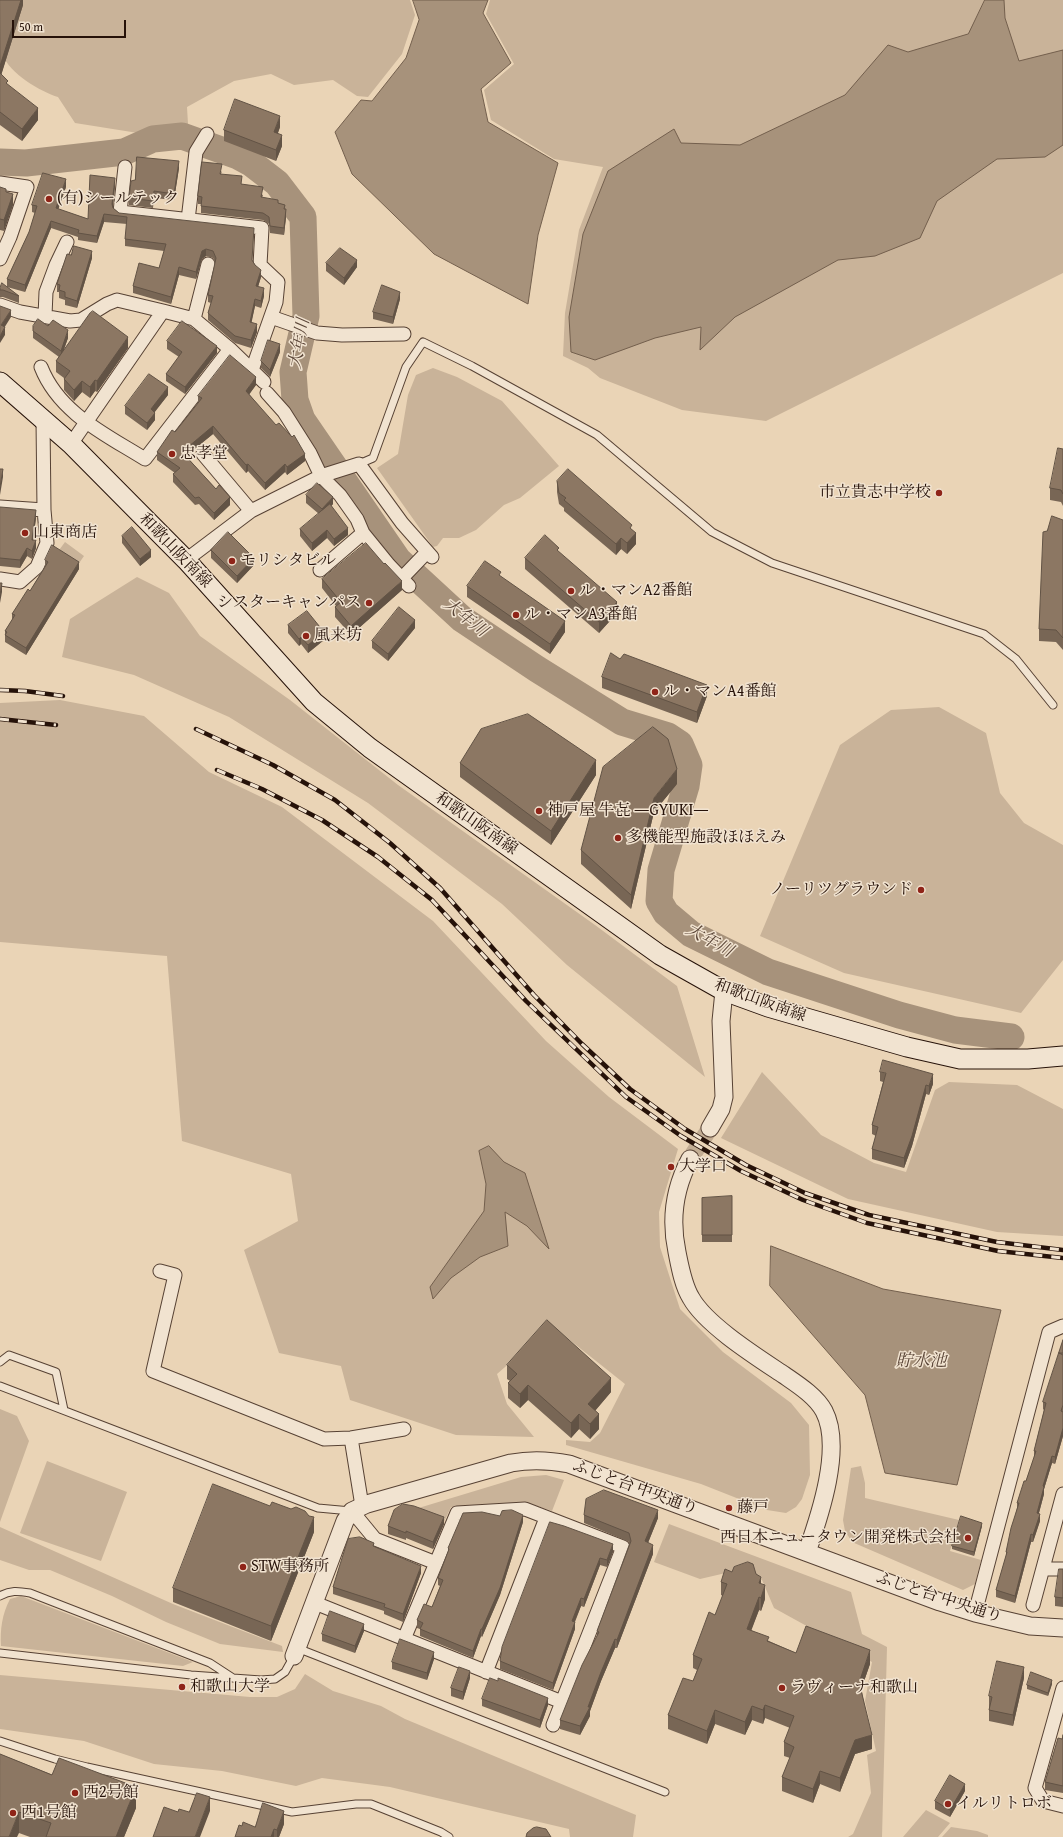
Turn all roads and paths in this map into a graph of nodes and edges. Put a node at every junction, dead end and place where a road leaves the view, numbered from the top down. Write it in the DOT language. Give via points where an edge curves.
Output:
graph roads {
  1 [pos="207,134"];
  2 [pos="125,167"];
  3 [pos="0,184"];
  4 [pos="188,220"];
  5 [pos="67,242"];
  6 [pos="0,259"];
  7 [pos="208,264"];
  8 [pos="0,305"];
  9 [pos="163,311"];
  10 [pos="45,316"];
  11 [pos="271,317"];
  12 [pos="194,319"];
  13 [pos="404,334"];
  14 [pos="230,349"];
  15 [pos="41,367"];
  16 [pos="252,370"];
  17 [pos="1,383"];
  18 [pos="43,420"];
  19 [pos="85,422"];
  20 [pos="70,444"];
  21 [pos="204,454"];
  22 [pos="359,464"];
  23 [pos="324,475"];
  24 [pos="0,507"];
  25 [pos="44,510"];
  26 [pos="251,511"];
  27 [pos="364,533"];
  28 [pos="186,560"];
  29 [pos="320,570"];
  30 [pos="0,579"];
  31 [pos="1053,706"];
  32 [pos="724,991"];
  33 [pos="1063,1056"];
  34 [pos="710,1128"];
  35 [pos="690,1159"];
  36 [pos="160,1271"];
  37 [pos="1063,1326"];
  38 [pos="0,1362"];
  39 [pos="0,1386"];
  40 [pos="64,1410"];
  41 [pos="404,1429"];
  42 [pos="351,1438"];
  43 [pos="1063,1494"];
  44 [pos="357,1509"];
  45 [pos="546,1518"];
  46 [pos="807,1552"];
  47 [pos="436,1563"];
  48 [pos="1044,1569"];
  49 [pos="1063,1569"];
  50 [pos="0,1596"];
  51 [pos="315,1603"];
  52 [pos="1033,1605"];
  53 [pos="975,1613"];
  54 [pos="1063,1628"];
  55 [pos="404,1640"];
  56 [pos="296,1652"];
  57 [pos="0,1653"];
  58 [pos="486,1672"];
  59 [pos="234,1678"];
  60 [pos="1063,1688"];
  61 [pos="562,1702"];
  62 [pos="553,1725"];
  63 [pos="0,1740"];
  64 [pos="665,1792"];
  65 [pos="1063,1806"];
  66 [pos="449,1837"];
  1 -- 4 [label="street" via="196,152"];
  2 -- 4 [label="street" via="120,212"];
  3 -- 6 [label="street" via="27,187"];
  4 -- 11 [label="street" via="262,228 260,265 278,282"];
  5 -- 10 [label="street" via="46,292"];
  7 -- 12 [label="street"];
  8 -- 10 [label="street" via="20,312"];
  9 -- 10 [label="street" via="117,300 81,320 70,321"];
  9 -- 12 [label="street"];
  9 -- 19 [label="street"];
  11 -- 13 [label="street" via="317,333"];
  11 -- 16 [label="street"];
  12 -- 14 [label="street"];
  14 -- 16 [label="street"];
  14 -- 19 [label="street" via="145,459"];
  15 -- 19 [label="street" via="61,400"];
  16 -- 23 [label="street" via="284,412"];
  17 -- 18 [label="main road, 和歌山阪南線"];
  18 -- 20 [label="main road, 和歌山阪南線"];
  18 -- 25 [label="street"];
  19 -- 20 [label="street"];
  20 -- 28 [label="main road, 和歌山阪南線"];
  21 -- 26 [label="street"];
  22 -- 23 [label="street"];
  22 -- 27 [label="street" via="402,524 429,555 406,582"];
  22 -- 31 [label="lane" via="373,458 406,367 423,342 597,435 712,532 772,563 984,634 1016,659"];
  23 -- 26 [label="street"];
  23 -- 27 [label="street" via="340,494"];
  24 -- 25 [label="street"];
  25 -- 30 [label="street" via="47,543 37,567 20,582"];
  26 -- 28 [label="street"];
  27 -- 29 [label="street"];
  28 -- 32 [label="main road, 和歌山阪南線" via="314,702 370,748 660,955"];
  32 -- 33 [label="main road, 和歌山阪南線" via="768,1007 900,1045 960,1059"];
  32 -- 34 [label="street" via="721,1021 724,1097"];
  35 -- 46 [label="street" via="675,1197 672,1232 691,1299 707,1319 811,1396 824,1410 831,1431 832,1450 824,1498"];
  36 -- 42 [label="street" via="175,1275 153,1371 324,1439"];
  37 -- 53 [label="street" via="1049,1332"];
  38 -- 40 [label="lane" via="9,1355 56,1372"];
  39 -- 40 [label="lane"];
  40 -- 44 [label="lane" via="318,1508"];
  41 -- 42 [label="street"];
  42 -- 44 [label="street"];
  43 -- 48 [label="street"];
  44 -- 46 [label="street, ふじと台 中央通り" via="511,1463 547,1460 590,1471"];
  44 -- 47 [label="street" via="375,1539"];
  44 -- 51 [label="street" via="345,1521"];
  45 -- 47 [label="street" via="525,1510 457,1513"];
  45 -- 58 [label="street"];
  45 -- 61 [label="street" via="623,1547"];
  46 -- 53 [label="street, ふじと台 中央通り"];
  47 -- 55 [label="street"];
  48 -- 49 [label="street"];
  48 -- 52 [label="street"];
  50 -- 59 [label="lane" via="18,1590 30,1593 210,1663"];
  51 -- 55 [label="street"];
  51 -- 56 [label="street"];
  53 -- 54 [label="street, ふじと台 中央通り" via="1030,1626"];
  55 -- 58 [label="street"];
  56 -- 59 [label="lane" via="285,1672 275,1679"];
  56 -- 64 [label="lane"];
  57 -- 59 [label="lane"];
  58 -- 61 [label="street"];
  60 -- 65 [label="street" via="1035,1788 1043,1801"];
  61 -- 62 [label="street"];
  63 -- 66 [label="lane" via="87,1767 292,1812 371,1804"];
}
